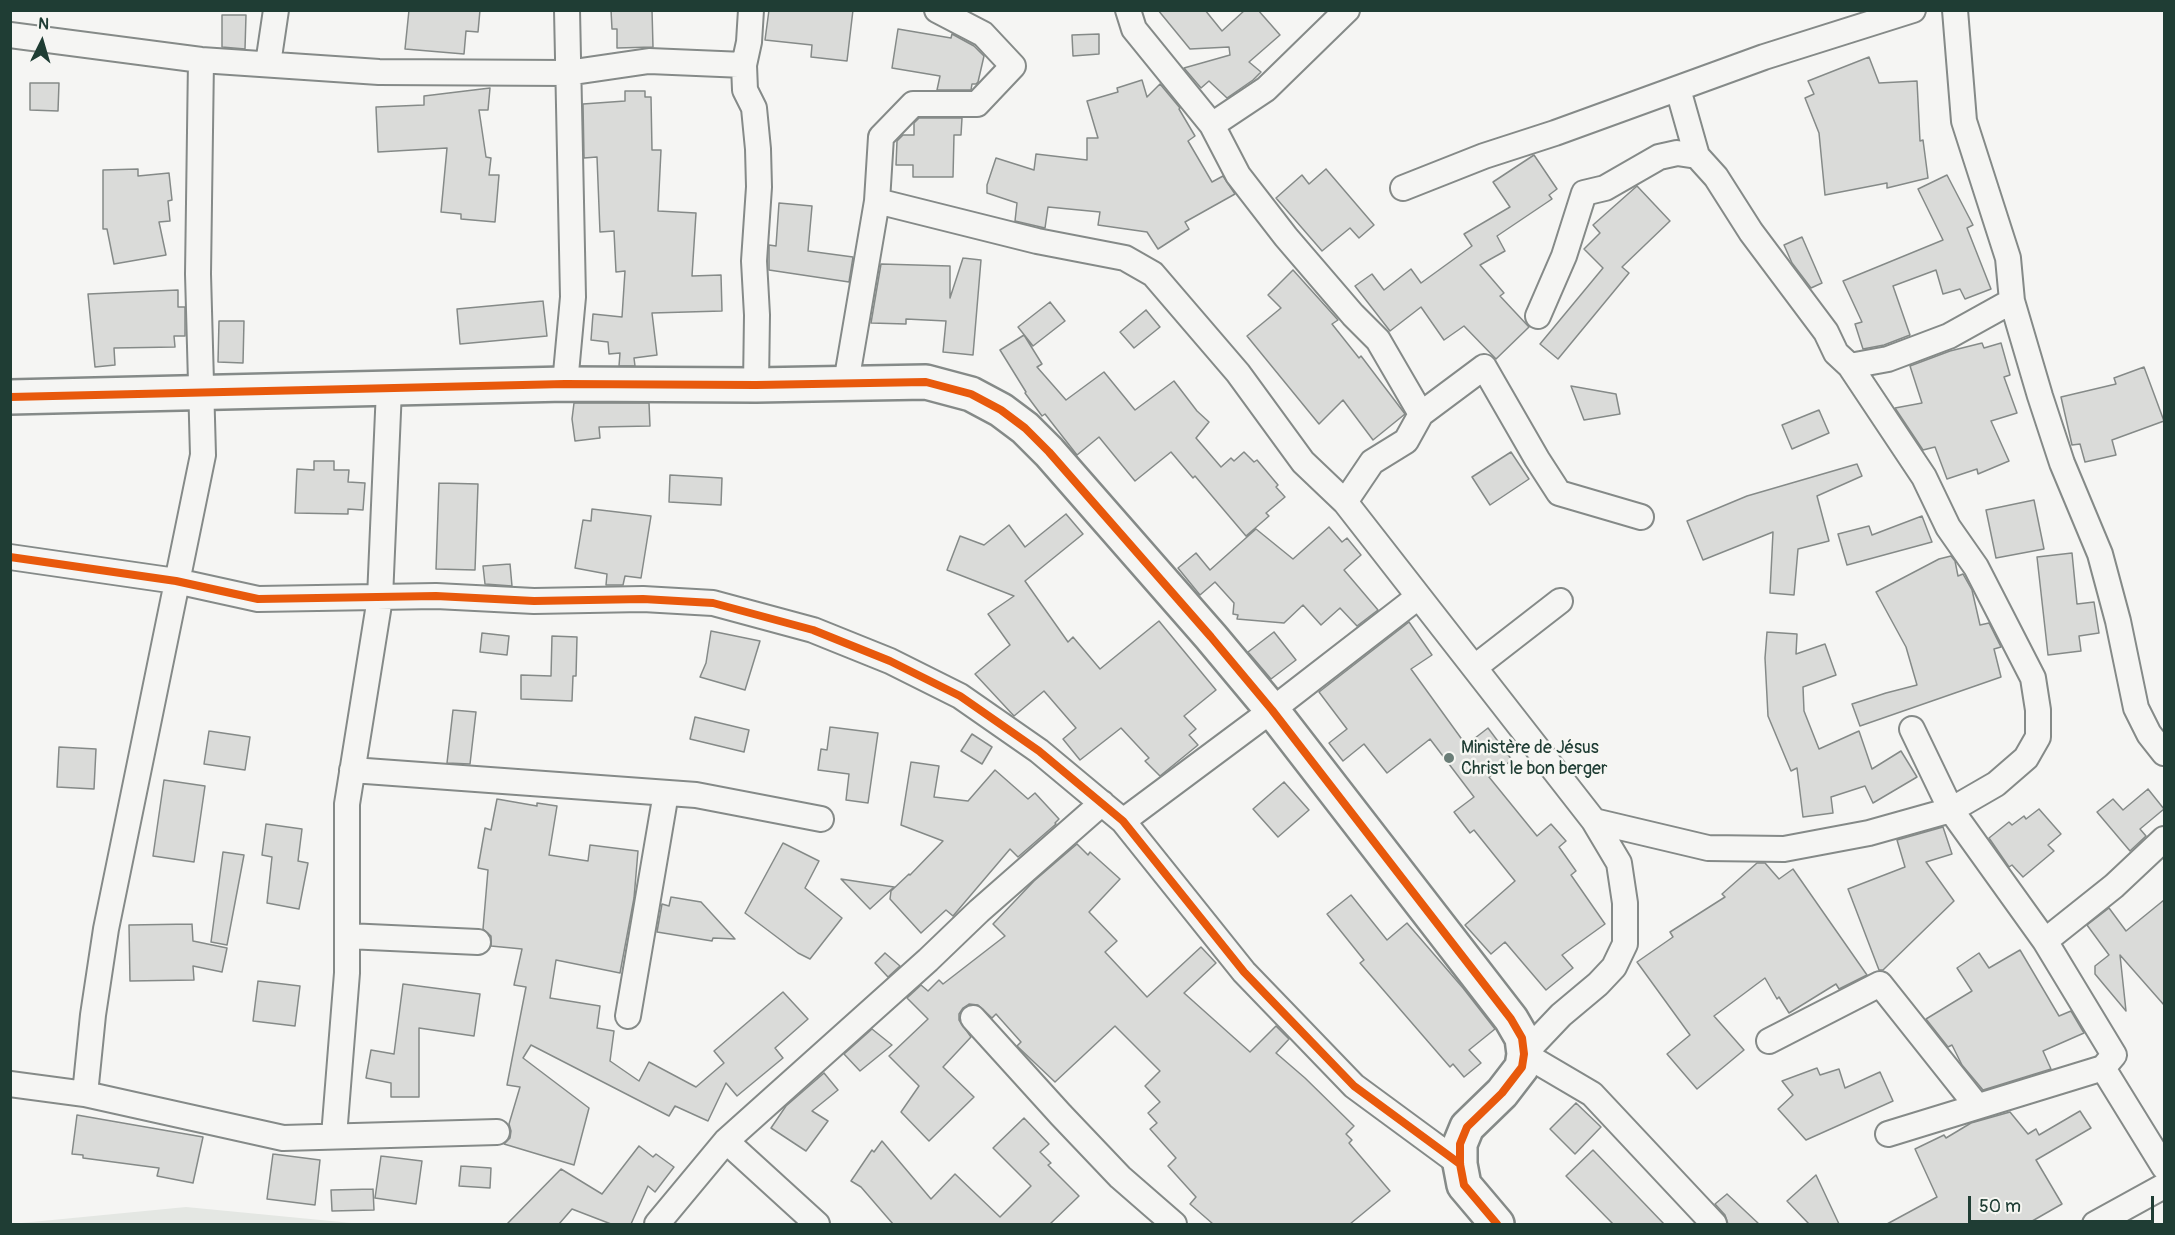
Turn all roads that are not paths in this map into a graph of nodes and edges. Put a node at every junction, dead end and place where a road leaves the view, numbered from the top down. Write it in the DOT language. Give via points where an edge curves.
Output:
graph roads {
  1 [pos="276,10"];
  2 [pos="567,10"];
  3 [pos="751,10"];
  4 [pos="937,10"];
  5 [pos="1128,10"];
  6 [pos="1347,10"];
  7 [pos="1913,10"];
  8 [pos="1955,10"];
  9 [pos="10,35"];
  10 [pos="201,60"];
  11 [pos="268,64"];
  12 [pos="744,65"];
  13 [pos="567,73"];
  14 [pos="1678,89"];
  15 [pos="1212,125"];
  16 [pos="1697,156"];
  17 [pos="1403,188"];
  18 [pos="877,201"];
  19 [pos="2012,300"];
  20 [pos="1538,316"];
  21 [pos="1850,366"];
  22 [pos="846,383"];
  23 [pos="565,384"];
  24 [pos="756,385"];
  25 [pos="389,389"];
  26 [pos="200,393"];
  27 [pos="10,397"];
  28 [pos="1421,414"];
  29 [pos="1345,502"];
  30 [pos="1641,518"];
  31 [pos="10,557"];
  32 [pos="176,581"];
  33 [pos="1418,597"];
  34 [pos="380,598"];
  35 [pos="1560,602"];
  36 [pos="1475,667"];
  37 [pos="1272,710"];
  38 [pos="1912,729"];
  39 [pos="2164,753"];
  40 [pos="352,770"];
  41 [pos="666,793"];
  42 [pos="1102,803"];
  43 [pos="1951,810"];
  44 [pos="821,819"];
  45 [pos="1123,821"];
  46 [pos="1594,821"];
  47 [pos="2164,840"];
  48 [pos="347,936"];
  49 [pos="2045,941"];
  50 [pos="478,942"];
  51 [pos="628,1016"];
  52 [pos="974,1018"];
  53 [pos="1769,1041"];
  54 [pos="1524,1054"];
  55 [pos="2103,1068"];
  56 [pos="10,1084"];
  57 [pos="85,1094"];
  58 [pos="1977,1106"];
  59 [pos="497,1132"];
  60 [pos="1888,1134"];
  61 [pos="334,1136"];
  62 [pos="726,1141"];
  63 [pos="1460,1164"];
  64 [pos="2164,1167"];
  65 [pos="2164,1186"];
  66 [pos="657,1224"];
  67 [pos="818,1224"];
  68 [pos="1174,1224"];
  69 [pos="1497,1224"];
  70 [pos="1714,1224"];
  71 [pos="2095,1224"];
  1 -- 11 [label="street"];
  2 -- 13 [label="street"];
  3 -- 12 [label="street"];
  4 -- 18 [label="street" via="983,34 1013,66 977,104 913,104 881,136"];
  5 -- 15 [label="street" via="1134,28"];
  6 -- 15 [label="street" via="1266,89"];
  7 -- 14 [label="street"];
  8 -- 19 [label="street" via="1964,122 2008,258"];
  9 -- 10 [label="street"];
  10 -- 11 [label="street"];
  10 -- 26 [label="street"];
  11 -- 13 [label="street" via="379,72"];
  12 -- 13 [label="street" via="649,62"];
  12 -- 24 [label="street" via="745,90 754,108 758,149 754,261"];
  13 -- 23 [label="street" via="573,297"];
  14 -- 16 [label="street"];
  14 -- 17 [label="street"];
  15 -- 28 [label="street" via="1238,175 1345,306 1378,340"];
  16 -- 20 [label="street" via="1677,153 1659,157 1605,188 1584,193 1564,256"];
  16 -- 21 [label="street" via="1826,332 1836,353"];
  18 -- 22 [label="street"];
  18 -- 29 [label="street" via="1037,241 1125,258 1153,274 1238,373 1303,462"];
  19 -- 21 [label="street" via="1949,336 1888,359"];
  19 -- 39 [label="street" via="2062,463 2100,554 2136,708"];
  21 -- 43 [label="street" via="1924,477 1947,527 1976,567 2033,678 2038,737 2026,758 1996,784"];
  22 -- 24 [label="street"];
  22 -- 37 [label="street" via="926,382 971,394 1025,428 1160,577"];
  23 -- 24 [label="street"];
  23 -- 25 [label="street"];
  25 -- 26 [label="street"];
  25 -- 34 [label="street"];
  26 -- 27 [label="street"];
  26 -- 32 [label="street" via="203,454"];
  28 -- 29 [label="street" via="1406,441 1372,462"];
  28 -- 30 [label="street" via="1484,367 1559,493"];
  29 -- 33 [label="street"];
  31 -- 32 [label="street"];
  32 -- 34 [label="street" via="258,599"];
  32 -- 57 [label="street" via="106,929"];
  33 -- 36 [label="street"];
  33 -- 37 [label="street"];
  34 -- 40 [label="street"];
  34 -- 42 [label="street" via="713,603 813,630 890,661 960,696 1039,751"];
  35 -- 36 [label="street"];
  36 -- 46 [label="street"];
  37 -- 45 [label="street"];
  37 -- 54 [label="street" via="1511,1019 1522,1038"];
  38 -- 43 [label="street"];
  40 -- 41 [label="street"];
  40 -- 48 [label="street" via="347,804"];
  41 -- 44 [label="street"];
  41 -- 51 [label="street"];
  42 -- 45 [label="street"];
  42 -- 62 [label="street"];
  43 -- 46 [label="street" via="1869,833 1784,849 1708,848"];
  43 -- 49 [label="street"];
  45 -- 63 [label="street" via="1244,972 1354,1086"];
  46 -- 54 [label="street" via="1619,864 1625,903 1625,944 1614,968"];
  47 -- 49 [label="street"];
  48 -- 50 [label="street"];
  48 -- 61 [label="street" via="348,973"];
  49 -- 55 [label="street" via="2114,1055"];
  52 -- 68 [label="street" via="1120,1177"];
  53 -- 58 [label="street" via="1880,984"];
  54 -- 63 [label="street" via="1522,1067 1509,1084 1467,1127 1460,1144"];
  54 -- 70 [label="street" via="1592,1094"];
  55 -- 58 [label="street"];
  55 -- 64 [label="street"];
  56 -- 57 [label="street"];
  57 -- 61 [label="street" via="283,1138"];
  58 -- 60 [label="street"];
  59 -- 61 [label="street"];
  62 -- 66 [label="street"];
  62 -- 67 [label="street"];
  63 -- 69 [label="street" via="1464,1185"];
  65 -- 71 [label="street"];
}
